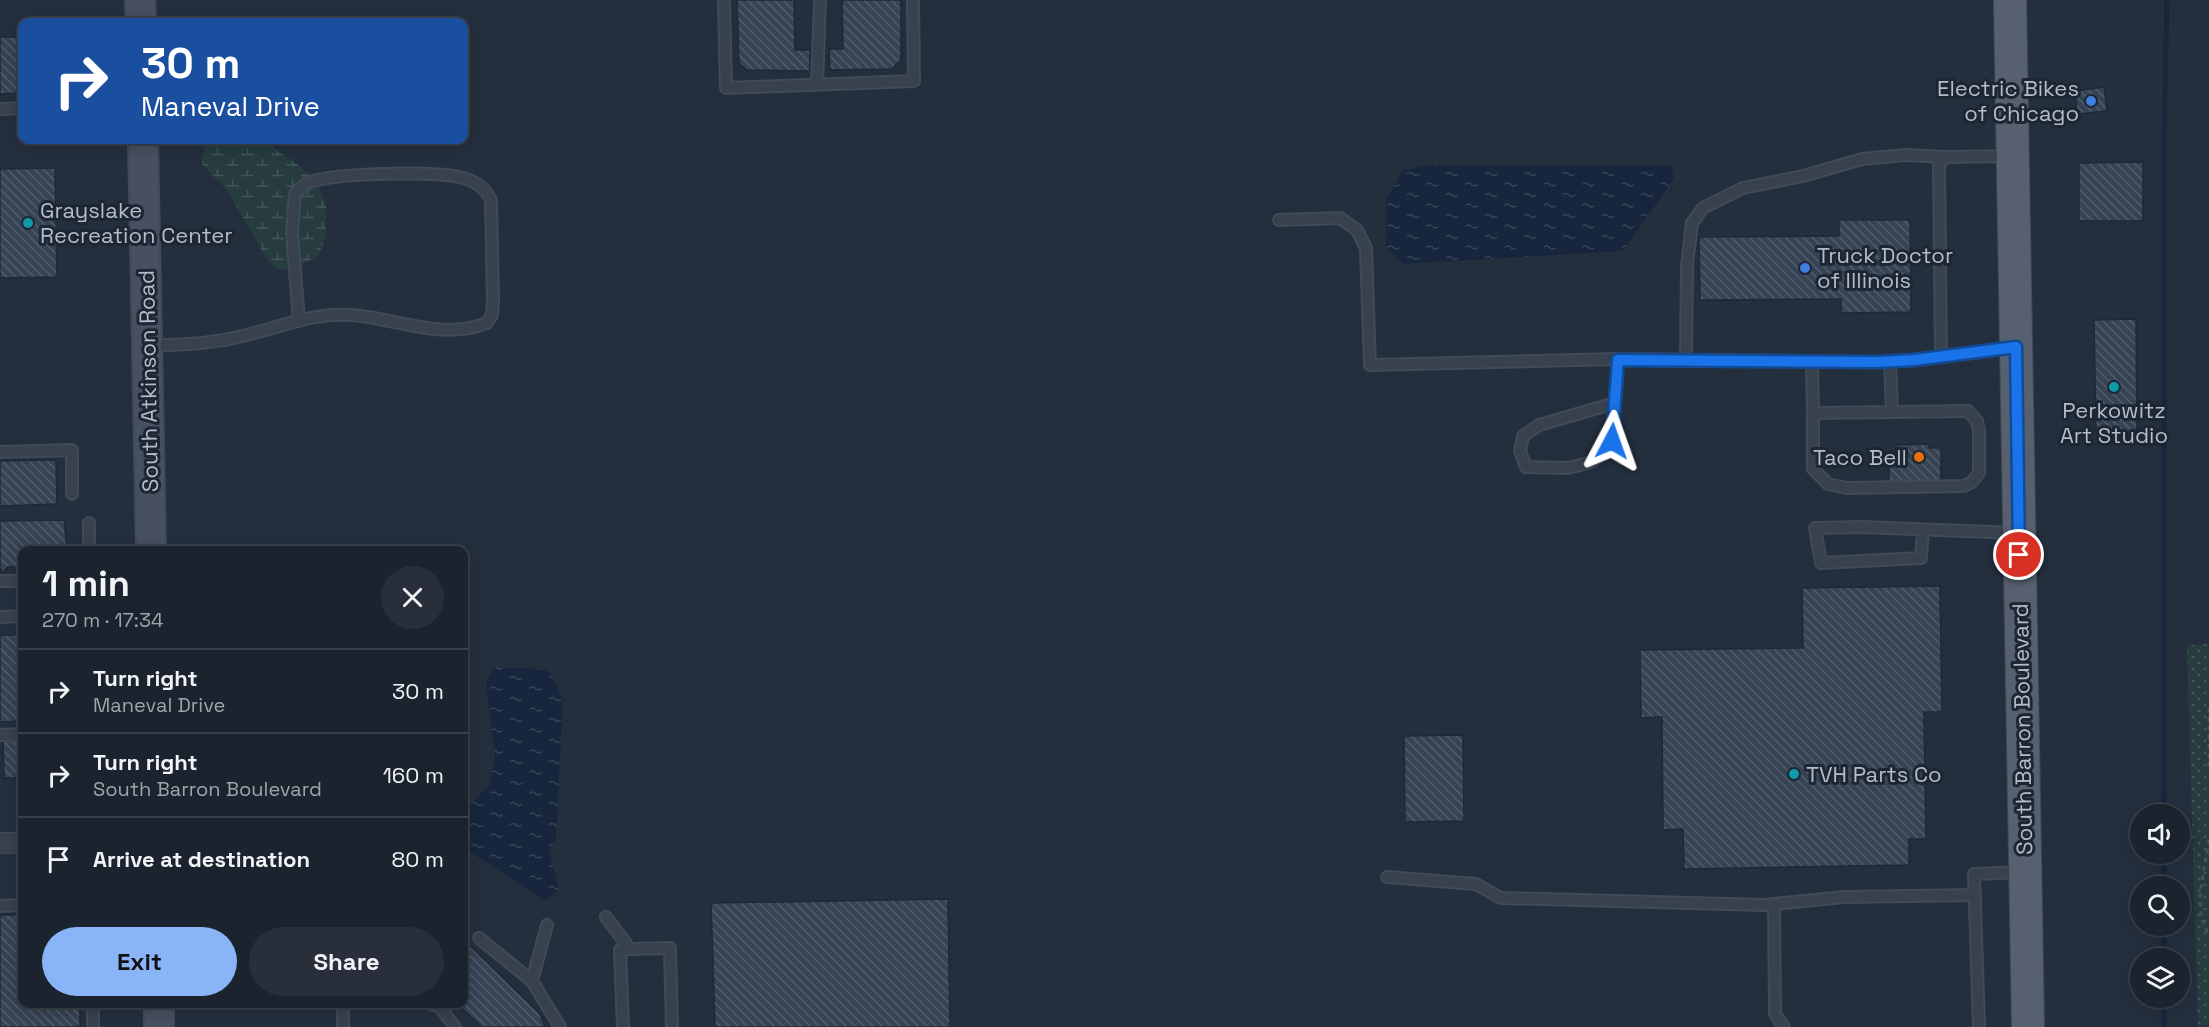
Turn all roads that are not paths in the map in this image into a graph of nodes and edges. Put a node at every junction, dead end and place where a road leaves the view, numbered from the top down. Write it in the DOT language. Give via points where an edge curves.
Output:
graph roads {
  1 [pos="140,0"];
  2 [pos="724,0"];
  3 [pos="820,0"];
  4 [pos="913,0"];
  5 [pos="2010,0"];
  6 [pos="141,18"];
  7 [pos="818,85"];
  8 [pos="18,108"];
  9 [pos="0,109"];
  10 [pos="143,144"];
  11 [pos="2012,156"];
  12 [pos="1946,157"];
  13 [pos="1279,220"];
  14 [pos="299,321"];
  15 [pos="147,346"];
  16 [pos="2016,347"];
  17 [pos="1941,357"];
  18 [pos="1618,360"];
  19 [pos="1686,360"];
  20 [pos="1812,361"];
  21 [pos="1890,361"];
  22 [pos="1615,403"];
  23 [pos="1892,412"];
  24 [pos="1813,413"];
  25 [pos="0,452"];
  26 [pos="72,494"];
  27 [pos="89,523"];
  28 [pos="1923,530"];
  29 [pos="2019,533"];
  30 [pos="89,546"];
  31 [pos="151,546"];
  32 [pos="0,581"];
  33 [pos="18,581"];
  34 [pos="18,616"];
  35 [pos="0,617"];
  36 [pos="18,734"];
  37 [pos="0,735"];
  38 [pos="0,843"];
  39 [pos="18,843"];
  40 [pos="2025,872"];
  41 [pos="1387,877"];
  42 [pos="1975,895"];
  43 [pos="1774,904"];
  44 [pos="18,905"];
  45 [pos="0,906"];
  46 [pos="606,917"];
  47 [pos="547,925"];
  48 [pos="479,938"];
  49 [pos="630,949"];
  50 [pos="532,981"];
  51 [pos="93,1008"];
  52 [pos="159,1008"];
  53 [pos="343,1008"];
  54 [pos="441,1008"];
  55 [pos="93,1027"];
  56 [pos="159,1027"];
  57 [pos="343,1027"];
  58 [pos="454,1027"];
  59 [pos="560,1027"];
  60 [pos="623,1027"];
  61 [pos="672,1027"];
  62 [pos="1784,1027"];
  63 [pos="1979,1027"];
  64 [pos="2028,1027"];
  1 -- 6 [label="main road"];
  2 -- 7 [label="lane" via="726,88"];
  3 -- 7 [label="lane"];
  4 -- 7 [label="lane" via="914,81"];
  5 -- 11 [label="main road, South Barron Boulevard"];
  8 -- 9 [label="lane"];
  10 -- 15 [label="main road, South Atkinson Road"];
  11 -- 12 [label="lane"];
  11 -- 16 [label="main road, South Barron Boulevard"];
  12 -- 17 [label="lane" via="1939,164"];
  12 -- 19 [label="lane" via="1862,159 1743,188 1704,208 1692,224 1687,266"];
  13 -- 18 [label="lane" via="1340,218 1357,230 1366,248 1370,365"];
  14 -- 14 [label="lane" via="350,315 427,329 458,329 487,323 493,301 488,193 473,182 448,176 336,178 300,188 295,194 292,220"];
  14 -- 15 [label="lane" via="231,339"];
  15 -- 31 [label="main road, South Atkinson Road"];
  16 -- 17 [label="lane"];
  16 -- 29 [label="main road, South Barron Boulevard"];
  17 -- 21 [label="lane"];
  18 -- 19 [label="lane"];
  18 -- 22 [label="lane"];
  19 -- 20 [label="lane"];
  20 -- 21 [label="lane"];
  20 -- 24 [label="lane"];
  21 -- 23 [label="lane"];
  22 -- 22 [label="lane" via="1612,441 1592,462 1568,468 1526,467 1520,451 1523,436 1539,425"];
  23 -- 24 [label="lane"];
  23 -- 24 [label="lane" via="1968,411 1977,421 1979,431 1979,473 1972,482 1964,486 1847,488 1827,484 1813,469"];
  25 -- 26 [label="lane" via="72,450"];
  27 -- 30 [label="lane"];
  28 -- 28 [label="lane" via="1862,527 1815,528 1821,563 1921,558"];
  28 -- 29 [label="lane"];
  29 -- 40 [label="main road, South Barron Boulevard"];
  32 -- 33 [label="lane"];
  34 -- 35 [label="lane"];
  36 -- 37 [label="lane"];
  38 -- 39 [label="street"];
  40 -- 42 [label="lane" via="1974,874"];
  40 -- 64 [label="main road, South Barron Boulevard"];
  41 -- 43 [label="lane" via="1476,884 1502,898"];
  42 -- 43 [label="lane" via="1844,897"];
  42 -- 63 [label="lane"];
  43 -- 62 [label="lane" via="1775,1014"];
  44 -- 45 [label="lane"];
  46 -- 49 [label="lane"];
  47 -- 50 [label="lane"];
  48 -- 50 [label="lane"];
  49 -- 60 [label="lane" via="620,950"];
  49 -- 61 [label="lane" via="670,948"];
  50 -- 59 [label="lane"];
  51 -- 55 [label="lane"];
  52 -- 56 [label="main road"];
  53 -- 57 [label="lane"];
  54 -- 58 [label="lane"];
}
